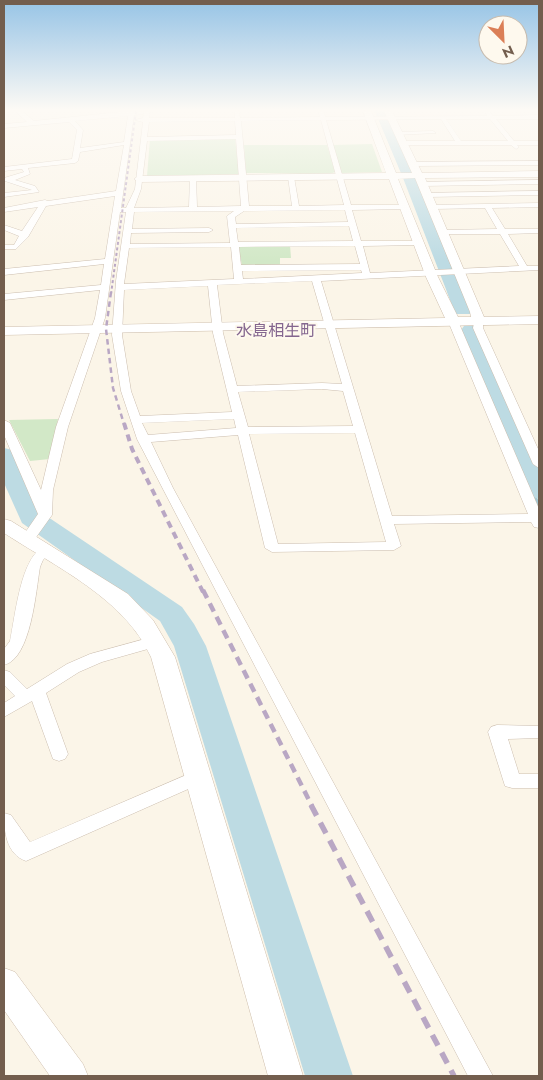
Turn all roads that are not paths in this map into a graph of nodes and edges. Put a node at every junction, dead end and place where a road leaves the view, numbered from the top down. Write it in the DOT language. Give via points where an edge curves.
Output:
graph roads {
  1 [pos="75,161"];
  2 [pos="124,161"];
  3 [pos="141,161"];
  4 [pos="240,161"];
  5 [pos="335,161"];
  6 [pos="390,161"];
  7 [pos="539,162"];
  8 [pos="529,163"];
  9 [pos="412,164"];
  10 [pos="24,167"];
  11 [pos="4,169"];
  12 [pos="339,176"];
  13 [pos="396,176"];
  14 [pos="242,177"];
  15 [pos="291,177"];
  16 [pos="539,177"];
  17 [pos="193,178"];
  18 [pos="417,178"];
  19 [pos="6,179"];
  20 [pos="121,179"];
  21 [pos="139,179"];
  22 [pos="482,179"];
  23 [pos="119,193"];
  24 [pos="539,193"];
  25 [pos="492,194"];
  26 [pos="4,195"];
  27 [pos="427,195"];
  28 [pos="46,202"];
  29 [pos="536,205"];
  30 [pos="487,206"];
  31 [pos="348,207"];
  32 [pos="405,207"];
  33 [pos="433,207"];
  34 [pos="296,208"];
  35 [pos="193,209"];
  36 [pos="242,209"];
  37 [pos="4,210"];
  38 [pos="116,210"];
  39 [pos="129,210"];
  40 [pos="539,215"];
  41 [pos="353,224"];
  42 [pos="232,226"];
  43 [pos="4,227"];
  44 [pos="209,230"];
  45 [pos="128,231"];
  46 [pos="503,231"];
  47 [pos="539,231"];
  48 [pos="444,232"];
  49 [pos="25,235"];
  50 [pos="419,243"];
  51 [pos="234,244"];
  52 [pos="359,244"];
  53 [pos="126,246"];
  54 [pos="4,247"];
  55 [pos="108,262"];
  56 [pos="237,268"];
  57 [pos="525,268"];
  58 [pos="539,268"];
  59 [pos="366,271"];
  60 [pos="4,272"];
  61 [pos="457,272"];
  62 [pos="435,273"];
  63 [pos="316,278"];
  64 [pos="239,282"];
  65 [pos="212,283"];
  66 [pos="105,287"];
  67 [pos="120,287"];
  68 [pos="4,297"];
  69 [pos="539,320"];
  70 [pos="453,321"];
  71 [pos="478,321"];
  72 [pos="328,324"];
  73 [pos="217,326"];
  74 [pos="117,328"];
  75 [pos="95,329"];
  76 [pos="4,331"];
  77 [pos="347,388"];
  78 [pos="233,389"];
  79 [pos="496,398"];
  80 [pos="240,415"];
  81 [pos="135,420"];
  82 [pos="4,423"];
  83 [pos="360,429"];
  84 [pos="244,431"];
  85 [pos="143,439"];
  86 [pos="539,464"];
  87 [pos="386,520"];
  88 [pos="538,520"];
  89 [pos="4,525"];
  90 [pos="39,531"];
  91 [pos="156,640"];
  92 [pos="4,660"];
  93 [pos="4,676"];
  94 [pos="31,693"];
  95 [pos="4,711"];
  96 [pos="539,732"];
  97 [pos="59,754"];
  98 [pos="198,777"];
  99 [pos="539,781"];
  100 [pos="4,821"];
  101 [pos="4,983"];
  102 [pos="71,1076"];
  103 [pos="286,1076"];
  104 [pos="481,1076"];
  1 -- 10 [label="street"];
  2 -- 20 [label="street"];
  3 -- 21 [label="street"];
  4 -- 14 [label="street"];
  5 -- 12 [label="street"];
  6 -- 13 [label="street"];
  7 -- 8 [label="street"];
  8 -- 9 [label="street"];
  8 -- 16 [label="street"];
  9 -- 18 [label="street"];
  10 -- 11 [label="street"];
  10 -- 19 [label="street" via="28,174"];
  12 -- 13 [label="street"];
  12 -- 15 [label="street"];
  12 -- 31 [label="street"];
  13 -- 18 [label="street"];
  13 -- 32 [label="street"];
  14 -- 15 [label="street"];
  14 -- 17 [label="street"];
  14 -- 36 [label="street" via="245,207"];
  15 -- 34 [label="street"];
  16 -- 22 [label="street"];
  17 -- 21 [label="street"];
  17 -- 35 [label="street"];
  18 -- 22 [label="street"];
  18 -- 27 [label="street"];
  19 -- 26 [label="street" via="37,190"];
  20 -- 21 [label="street"];
  20 -- 23 [label="street"];
  21 -- 39 [label="street"];
  22 -- 25 [label="street"];
  23 -- 28 [label="street"];
  23 -- 38 [label="street"];
  24 -- 25 [label="street"];
  25 -- 27 [label="street"];
  27 -- 33 [label="street"];
  28 -- 37 [label="street"];
  28 -- 49 [label="street"];
  29 -- 30 [label="street"];
  29 -- 40 [label="street"];
  30 -- 33 [label="street"];
  30 -- 46 [label="street"];
  31 -- 32 [label="street"];
  31 -- 34 [label="street"];
  31 -- 41 [label="street"];
  32 -- 50 [label="street"];
  33 -- 48 [label="street"];
  34 -- 36 [label="street"];
  35 -- 36 [label="street"];
  35 -- 39 [label="street"];
  36 -- 42 [label="street" via="231,216"];
  38 -- 39 [label="street"];
  38 -- 55 [label="street"];
  39 -- 45 [label="street"];
  41 -- 42 [label="street"];
  41 -- 52 [label="street"];
  42 -- 51 [label="street"];
  43 -- 49 [label="street"];
  44 -- 45 [label="street"];
  45 -- 53 [label="street"];
  46 -- 47 [label="street"];
  46 -- 48 [label="street"];
  46 -- 57 [label="street"];
  48 -- 61 [label="street"];
  49 -- 54 [label="street" via="16,247"];
  50 -- 52 [label="street"];
  50 -- 62 [label="street"];
  51 -- 52 [label="street"];
  51 -- 53 [label="street"];
  51 -- 56 [label="street"];
  52 -- 59 [label="street"];
  53 -- 67 [label="street"];
  55 -- 60 [label="street"];
  55 -- 66 [label="street"];
  56 -- 59 [label="street"];
  56 -- 64 [label="street"];
  57 -- 58 [label="street"];
  57 -- 61 [label="street"];
  59 -- 62 [label="street"];
  59 -- 63 [label="street"];
  61 -- 62 [label="street"];
  61 -- 71 [label="street"];
  62 -- 70 [label="street"];
  63 -- 64 [label="street"];
  63 -- 72 [label="street"];
  64 -- 65 [label="street"];
  65 -- 67 [label="street"];
  65 -- 73 [label="street"];
  66 -- 68 [label="street"];
  66 -- 75 [label="street"];
  67 -- 74 [label="street"];
  69 -- 71 [label="street"];
  70 -- 71 [label="street"];
  70 -- 72 [label="street"];
  70 -- 79 [label="street"];
  71 -- 79 [label="street"];
  72 -- 73 [label="street"];
  72 -- 77 [label="street"];
  73 -- 74 [label="street"];
  73 -- 78 [label="street"];
  74 -- 75 [label="street"];
  74 -- 81 [label="street" via="119,355"];
  75 -- 76 [label="street"];
  75 -- 90 [label="street" via="56,450"];
  77 -- 78 [label="street"];
  77 -- 83 [label="street"];
  78 -- 80 [label="street"];
  79 -- 86 [label="street"];
  79 -- 88 [label="street"];
  80 -- 81 [label="street"];
  80 -- 84 [label="street"];
  81 -- 85 [label="street"];
  82 -- 90 [label="street"];
  83 -- 84 [label="street"];
  83 -- 87 [label="street"];
  84 -- 85 [label="street"];
  84 -- 87 [label="street" via="272,548 394,546"];
  85 -- 104 [label="street"];
  87 -- 88 [label="street"];
  89 -- 90 [label="street"];
  90 -- 91 [label="street" via="136,612"];
  90 -- 92 [label="street" via="37,558 18,642"];
  91 -- 94 [label="street" via="96,658"];
  91 -- 98 [label="street"];
  93 -- 94 [label="street"];
  94 -- 95 [label="street"];
  94 -- 97 [label="street"];
  96 -- 99 [label="street" via="497,732 512,781"];
  98 -- 100 [label="street" via="26,853"];
  98 -- 103 [label="street"];
  101 -- 102 [label="street"];
}
